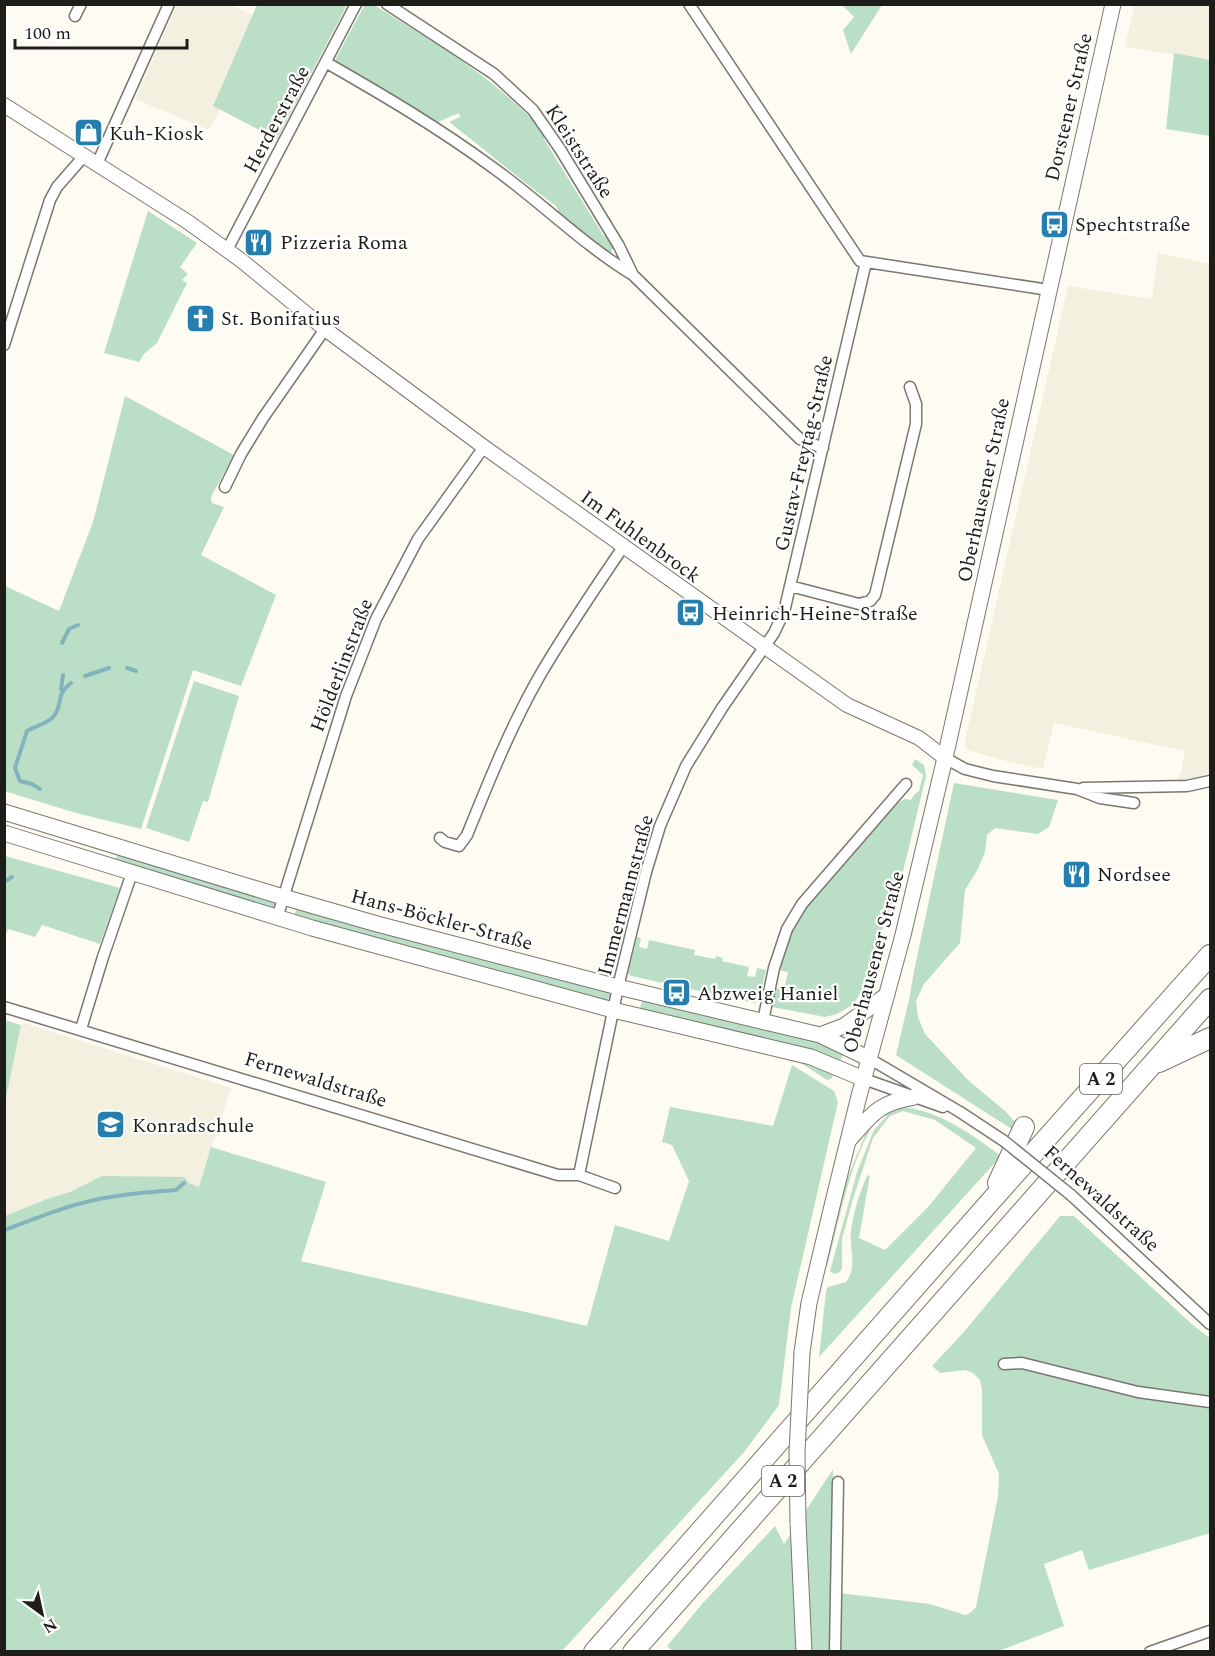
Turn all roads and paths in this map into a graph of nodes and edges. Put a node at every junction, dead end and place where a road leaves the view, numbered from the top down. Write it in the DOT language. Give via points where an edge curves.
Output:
graph roads {
  1 [pos="81,4"];
  2 [pos="356,4"];
  3 [pos="387,4"];
  4 [pos="689,4"];
  5 [pos="1113,4"];
  6 [pos="165,6"];
  7 [pos="75,16"];
  8 [pos="327,63"];
  9 [pos="4,105"];
  10 [pos="84,156"];
  11 [pos="97,164"];
  12 [pos="226,250"];
  13 [pos="866,262"];
  14 [pos="633,275"];
  15 [pos="1049,290"];
  16 [pos="325,329"];
  17 [pos="4,345"];
  18 [pos="910,387"];
  19 [pos="483,447"];
  20 [pos="823,448"];
  21 [pos="225,487"];
  22 [pos="623,547"];
  23 [pos="790,586"];
  24 [pos="764,648"];
  25 [pos="945,758"];
  26 [pos="1210,781"];
  27 [pos="906,784"];
  28 [pos="1077,789"];
  29 [pos="1134,803"];
  30 [pos="4,812"];
  31 [pos="4,833"];
  32 [pos="441,838"];
  33 [pos="132,873"];
  34 [pos="283,897"];
  35 [pos="278,918"];
  36 [pos="1210,955"];
  37 [pos="618,987"];
  38 [pos="887,995"];
  39 [pos="1210,999"];
  40 [pos="4,1007"];
  41 [pos="613,1010"];
  42 [pos="763,1021"];
  43 [pos="81,1029"];
  44 [pos="820,1035"];
  45 [pos="1210,1038"];
  46 [pos="870,1059"];
  47 [pos="1151,1066"];
  48 [pos="864,1079"];
  49 [pos="914,1097"];
  50 [pos="960,1112"];
  51 [pos="1023,1127"];
  52 [pos="847,1143"];
  53 [pos="579,1174"];
  54 [pos="615,1188"];
  55 [pos="990,1202"];
  56 [pos="1210,1324"];
  57 [pos="1005,1364"];
  58 [pos="1210,1402"];
  59 [pos="838,1482"];
  60 [pos="1210,1631"];
  61 [pos="594,1652"];
  62 [pos="633,1652"];
  63 [pos="804,1652"];
  64 [pos="835,1652"];
  65 [pos="1150,1652"];
  1 -- 7 [label="street"];
  2 -- 8 [label="street, Herderstraße"];
  3 -- 14 [label="street, Kleiststraße" via="494,74 533,111 561,149"];
  4 -- 13 [label="street" via="853,252"];
  5 -- 15 [label="main road, Dorstener Straße"];
  6 -- 11 [label="street"];
  8 -- 12 [label="street, Herderstraße"];
  8 -- 14 [label="street, Kleiststraße" via="456,141 605,258"];
  9 -- 10 [label="street, Im Fuhlenbrock"];
  10 -- 11 [label="street, Im Fuhlenbrock"];
  10 -- 17 [label="street" via="50,200"];
  11 -- 12 [label="street, Im Fuhlenbrock"];
  12 -- 16 [label="street, Im Fuhlenbrock"];
  13 -- 15 [label="street"];
  13 -- 20 [label="street, Gustav-Freytag-Straße"];
  14 -- 20 [label="street, Kleiststraße" via="800,439"];
  15 -- 25 [label="main road, Oberhausener Straße"];
  16 -- 19 [label="street, Im Fuhlenbrock"];
  16 -- 21 [label="street" via="263,418"];
  18 -- 23 [label="street" via="916,404 916,424 876,595 859,604"];
  19 -- 22 [label="street, Im Fuhlenbrock"];
  19 -- 34 [label="street, Hölderlinstraße" via="418,539 376,619 346,696"];
  20 -- 23 [label="street, Gustav-Freytag-Straße"];
  22 -- 24 [label="street, Im Fuhlenbrock"];
  22 -- 32 [label="street" via="538,678 467,835 459,846"];
  23 -- 24 [label="street, Gustav-Freytag-Straße" via="780,623"];
  24 -- 25 [label="street, Im Fuhlenbrock" via="846,705 919,738"];
  24 -- 37 [label="street, Immermannstraße" via="704,737 678,784 649,863"];
  25 -- 28 [label="street" via="965,769 993,776"];
  25 -- 38 [label="main road, Oberhausener Straße"];
  26 -- 28 [label="street" via="1187,786"];
  27 -- 42 [label="street" via="802,904 787,929"];
  28 -- 29 [label="street" via="1100,798"];
  30 -- 34 [label="main road, Hans-Böckler-Straße"];
  31 -- 33 [label="main road"];
  33 -- 35 [label="main road"];
  33 -- 43 [label="street"];
  34 -- 35 [label="street, Hölderlinstraße"];
  34 -- 37 [label="main road, Hans-Böckler-Straße"];
  35 -- 41 [label="main road"];
  36 -- 55 [label="highway, A 2"];
  37 -- 41 [label="street, Immermannstraße"];
  37 -- 42 [label="main road, Hans-Böckler-Straße"];
  38 -- 44 [label="main road" via="844,1026"];
  38 -- 46 [label="main road, Oberhausener Straße"];
  39 -- 47 [label="highway, A 2"];
  40 -- 43 [label="street, Fernewaldstraße"];
  41 -- 48 [label="main road" via="811,1057"];
  41 -- 53 [label="street, Immermannstraße"];
  42 -- 44 [label="main road, Hans-Böckler-Straße"];
  43 -- 53 [label="street, Fernewaldstraße" via="558,1175"];
  44 -- 46 [label="main road, Hans-Böckler-Straße"];
  45 -- 47 [label="highway"];
  46 -- 48 [label="main road, Oberhausener Straße"];
  46 -- 50 [label="street, Fernewaldstraße"];
  47 -- 62 [label="highway, A 2"];
  48 -- 49 [label="street, Fernewaldstraße"];
  48 -- 52 [label="main road, Oberhausener Straße"];
  49 -- 50 [label="street, Fernewaldstraße"];
  49 -- 52 [label="main road" via="882,1107"];
  50 -- 56 [label="street, Fernewaldstraße, bridge" via="1004,1141 1071,1195"];
  51 -- 55 [label="highway"];
  52 -- 63 [label="main road, Oberhausener Straße, bridge" via="809,1304 802,1352 797,1452"];
  53 -- 54 [label="street, Fernewaldstraße"];
  55 -- 61 [label="highway, A 2"];
  57 -- 58 [label="street" via="1022,1363 1138,1392"];
  59 -- 64 [label="street"];
  60 -- 65 [label="street"];
}
